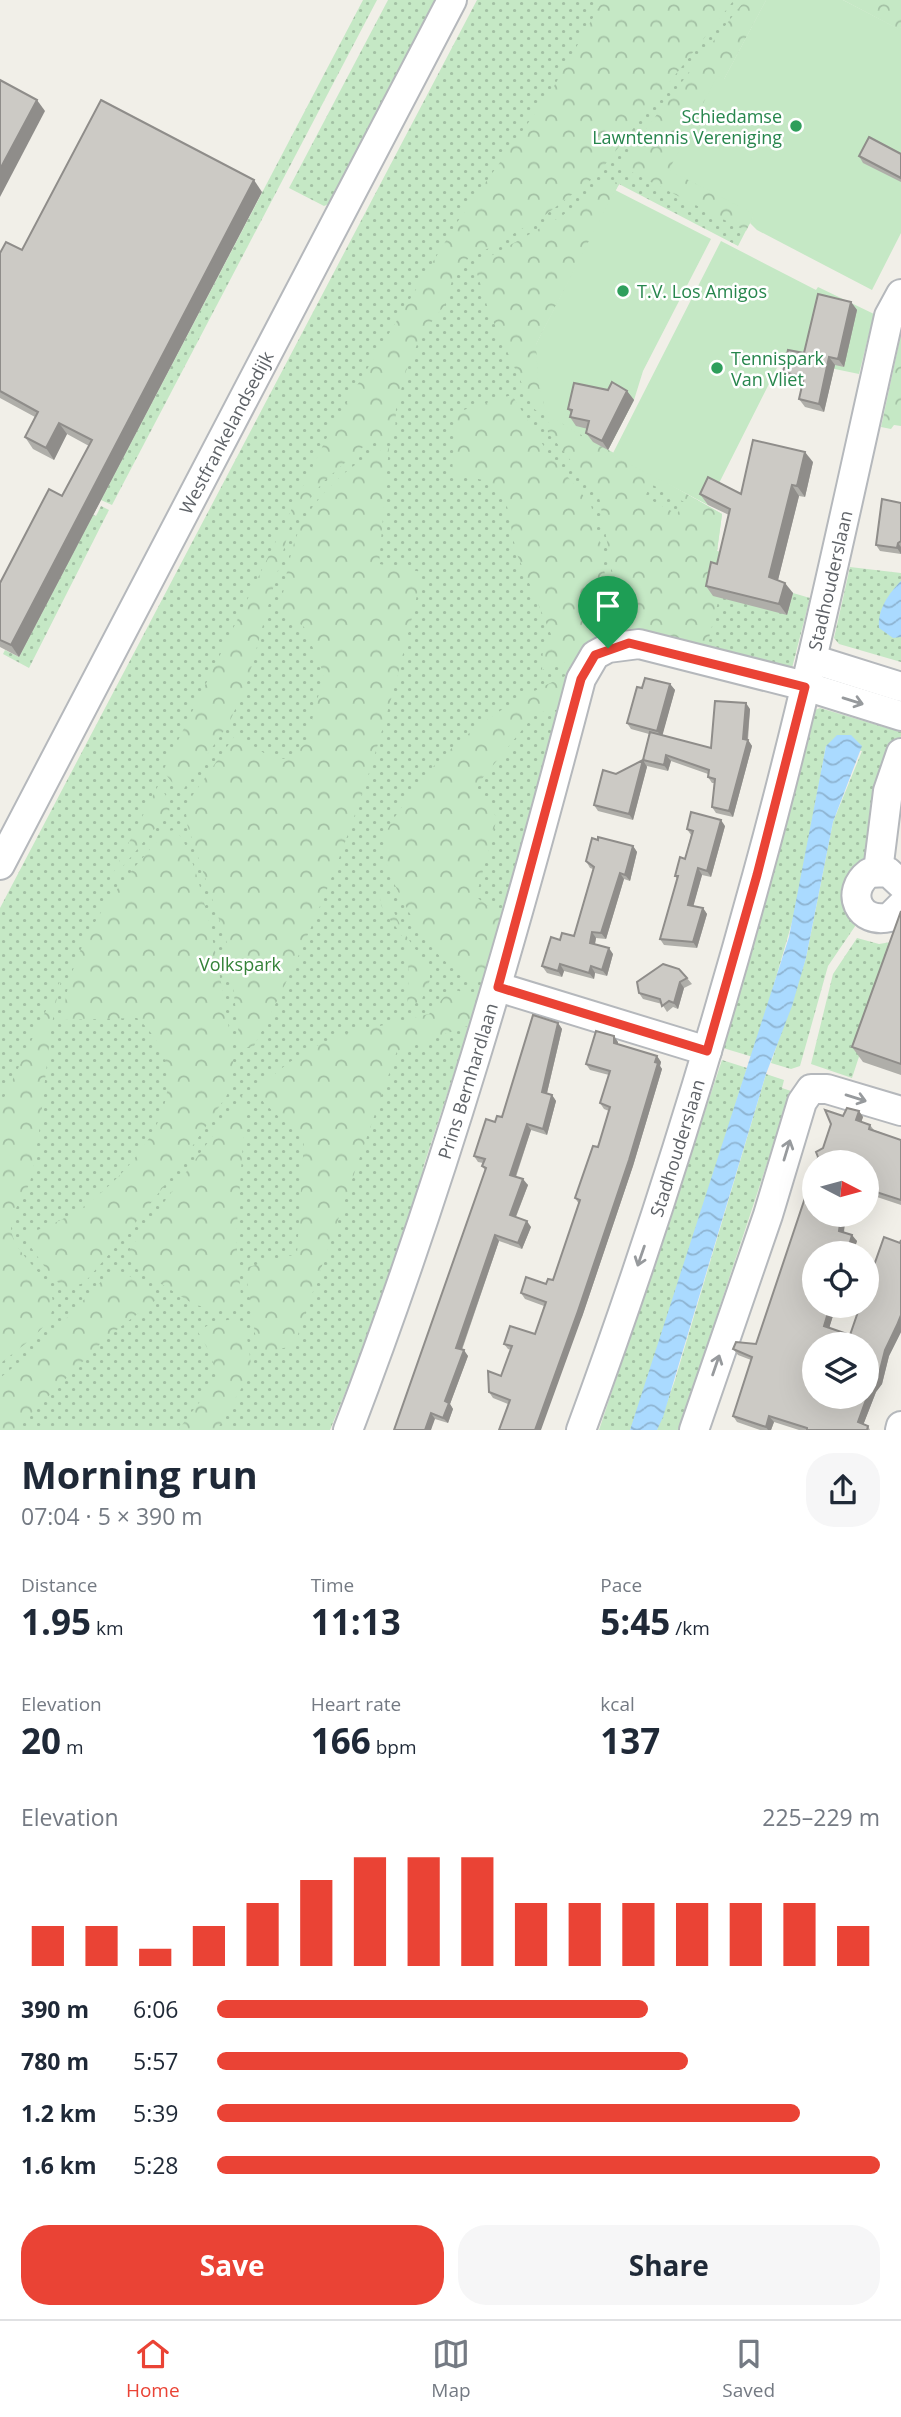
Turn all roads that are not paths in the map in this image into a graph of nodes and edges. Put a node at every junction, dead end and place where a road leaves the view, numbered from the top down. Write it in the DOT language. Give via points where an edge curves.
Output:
graph roads {
  1 [pos="452,0"];
  2 [pos="901,294"];
  3 [pos="812,659"];
  4 [pos="805,687"];
  5 [pos="901,687"];
  6 [pos="901,716"];
  7 [pos="901,754"];
  8 [pos="0,865"];
  9 [pos="890,877"];
  10 [pos="901,906"];
  11 [pos="498,987"];
  12 [pos="707,1051"];
  13 [pos="901,1111"];
  14 [pos="348,1430"];
  15 [pos="580,1430"];
  16 [pos="694,1430"];
  1 -- 8 [label="street, Westfrankelandsedijk"];
  2 -- 3 [label="street, Stadhouderslaan" via="889,316"];
  3 -- 4 [label="street, Stadhouderslaan"];
  3 -- 5 [label="street"];
  4 -- 6 [label="street, Prins Bernhardlaan, one-way"];
  4 -- 11 [label="street, Prins Bernhardlaan" via="639,644 608,648 595,655 581,679"];
  4 -- 12 [label="street, Stadhouderslaan"];
  7 -- 9 [label="street" via="888,791"];
  9 -- 10 [label="street" via="862,878 855,896 862,913 880,920"];
  11 -- 12 [label="street"];
  11 -- 14 [label="street, Prins Bernhardlaan" via="423,1223"];
  12 -- 15 [label="street, Stadhouderslaan, one-way"];
  16 -- 13 [label="street, one-way" via="802,1102 811,1089 827,1089"];
}
